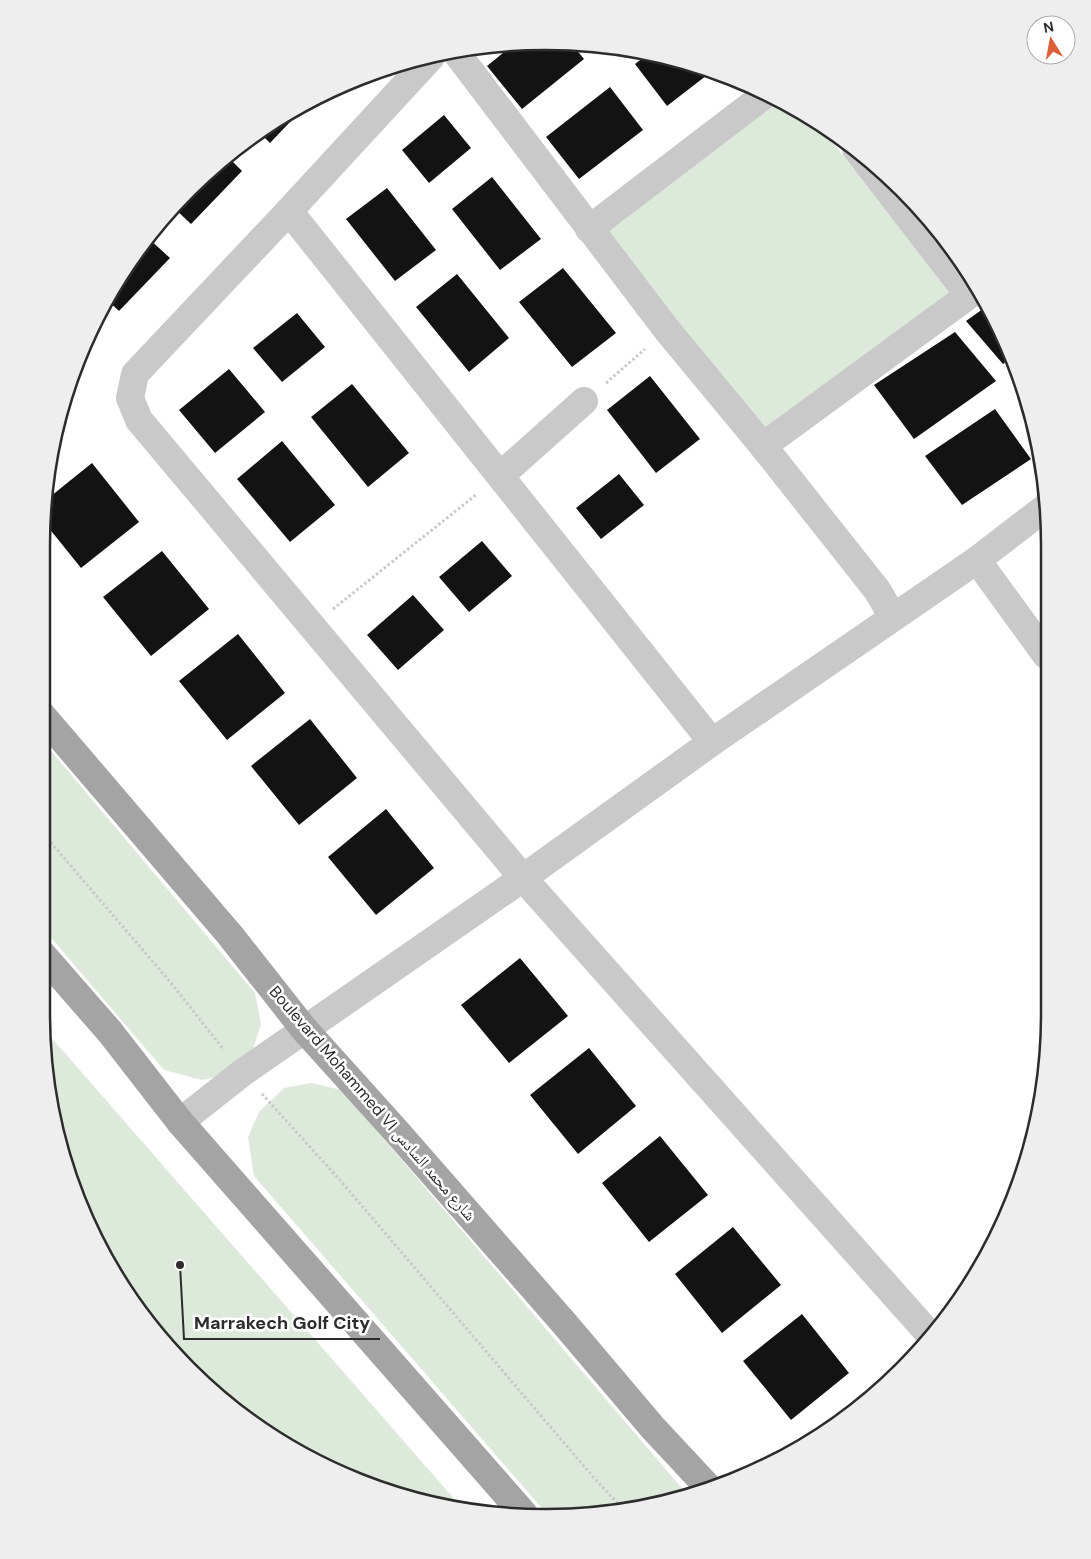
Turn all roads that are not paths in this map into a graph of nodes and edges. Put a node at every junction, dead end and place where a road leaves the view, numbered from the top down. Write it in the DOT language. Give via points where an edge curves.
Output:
graph roads {
  1 [pos="459,58"];
  2 [pos="423,66"];
  3 [pos="760,99"];
  4 [pos="886,185"];
  5 [pos="289,211"];
  6 [pos="589,229"];
  7 [pos="968,287"];
  8 [pos="972,292"];
  9 [pos="584,401"];
  10 [pos="763,446"];
  11 [pos="501,475"];
  12 [pos="1040,511"];
  13 [pos="977,560"];
  14 [pos="893,618"];
  15 [pos="1041,648"];
  16 [pos="50,725"];
  17 [pos="712,742"];
  18 [pos="523,878"];
  19 [pos="50,963"];
  20 [pos="304,1029"];
  21 [pos="180,1122"];
  22 [pos="926,1330"];
  23 [pos="704,1483"];
  24 [pos="518,1508"];
  1 -- 6 [label="street"];
  2 -- 5 [label="street"];
  3 -- 6 [label="street"];
  4 -- 7 [label="street"];
  5 -- 11 [label="street"];
  5 -- 18 [label="street" via="135,374 130,398 140,420"];
  6 -- 10 [label="street"];
  8 -- 10 [label="street"];
  9 -- 11 [label="street"];
  10 -- 14 [label="street" via="877,590"];
  11 -- 17 [label="street"];
  12 -- 13 [label="street"];
  13 -- 14 [label="street"];
  13 -- 15 [label="street"];
  14 -- 17 [label="street"];
  16 -- 20 [label="main road, Boulevard Mohammed VI شارع محمد السادس" via="230,935"];
  17 -- 18 [label="street"];
  18 -- 20 [label="street"];
  18 -- 22 [label="street"];
  19 -- 21 [label="main road" via="110,1032"];
  20 -- 21 [label="street" via="242,1072"];
  20 -- 23 [label="main road, Boulevard Mohammed VI شارع محمد السادس"];
  21 -- 24 [label="main road"];
}
